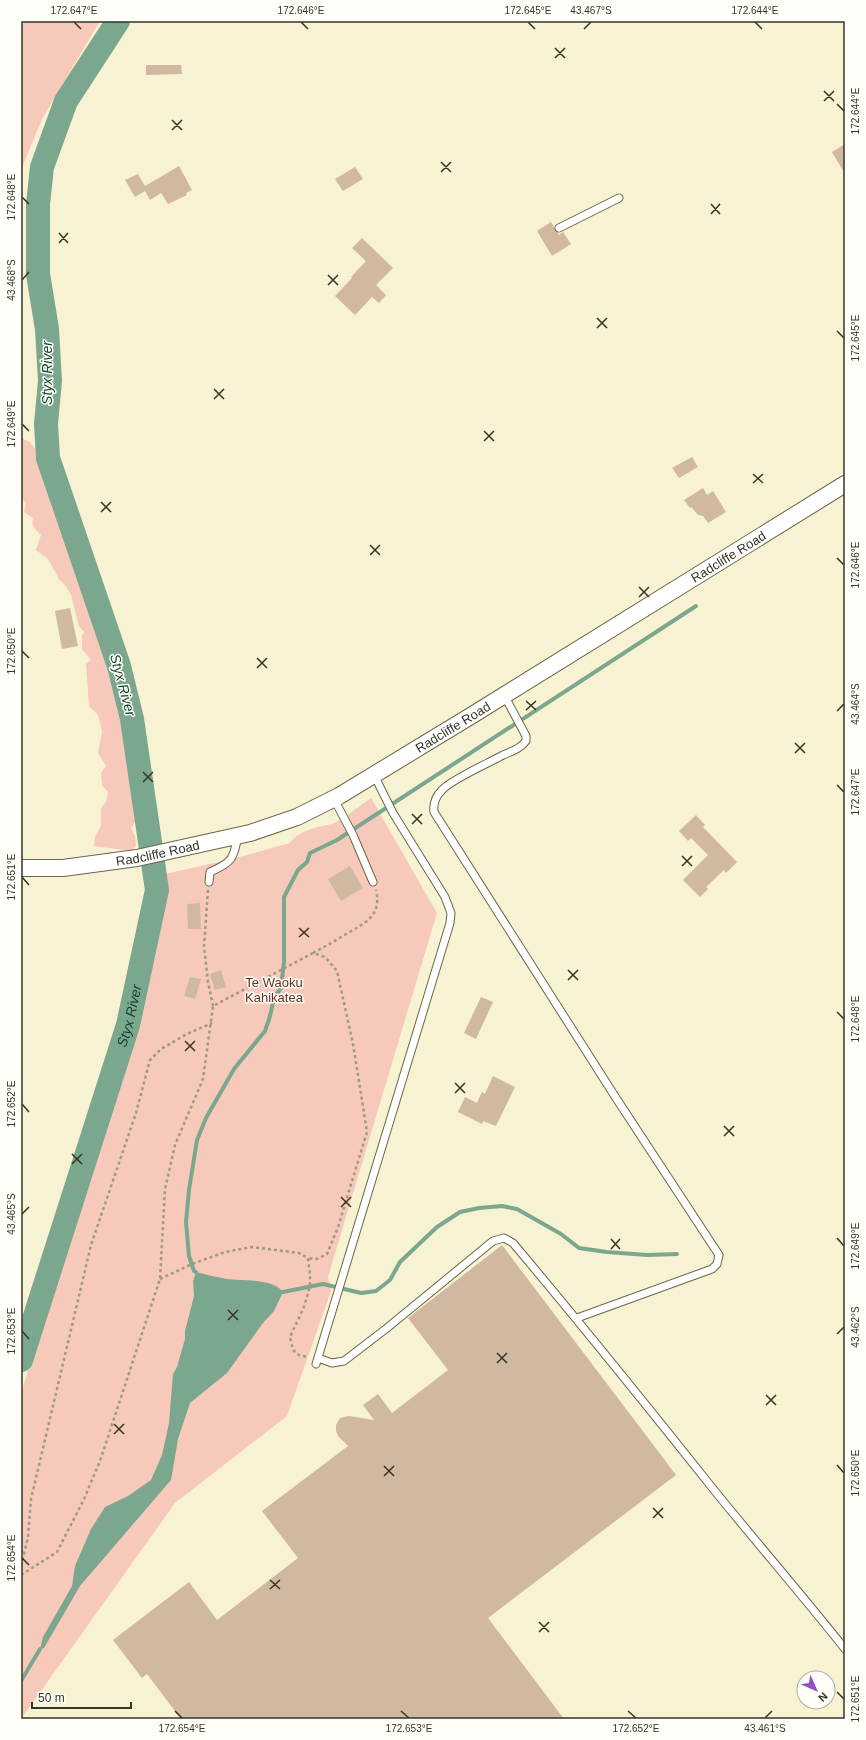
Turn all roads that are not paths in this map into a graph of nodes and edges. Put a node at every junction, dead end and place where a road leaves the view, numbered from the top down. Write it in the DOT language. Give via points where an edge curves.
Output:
graph roads {
  1 [pos="619,198"];
  2 [pos="560,228"];
  3 [pos="845,484"];
  4 [pos="504,696"];
  5 [pos="374,775"];
  6 [pos="334,799"];
  7 [pos="238,836"];
  8 [pos="21,868"];
  9 [pos="208,882"];
  10 [pos="373,882"];
  11 [pos="577,1318"];
  12 [pos="845,1649"];
  1 -- 2 [label="lane"];
  3 -- 4 [label="street, Radcliffe Road"];
  4 -- 5 [label="street, Radcliffe Road"];
  4 -- 11 [label="lane" via="526,736 526,741 519,749 505,754 442,790 433,806 434,812 719,1255 717,1264 712,1269"];
  5 -- 6 [label="street, Radcliffe Road"];
  5 -- 11 [label="lane" via="393,812 445,897 451,913 317,1361 344,1361 493,1240 504,1238 513,1243"];
  6 -- 7 [label="street, Radcliffe Road" via="283,823"];
  6 -- 10 [label="lane"];
  7 -- 8 [label="street, Radcliffe Road" via="137,858 63,868"];
  7 -- 9 [label="lane" via="233,858 210,872"];
  11 -- 12 [label="lane"];
}
